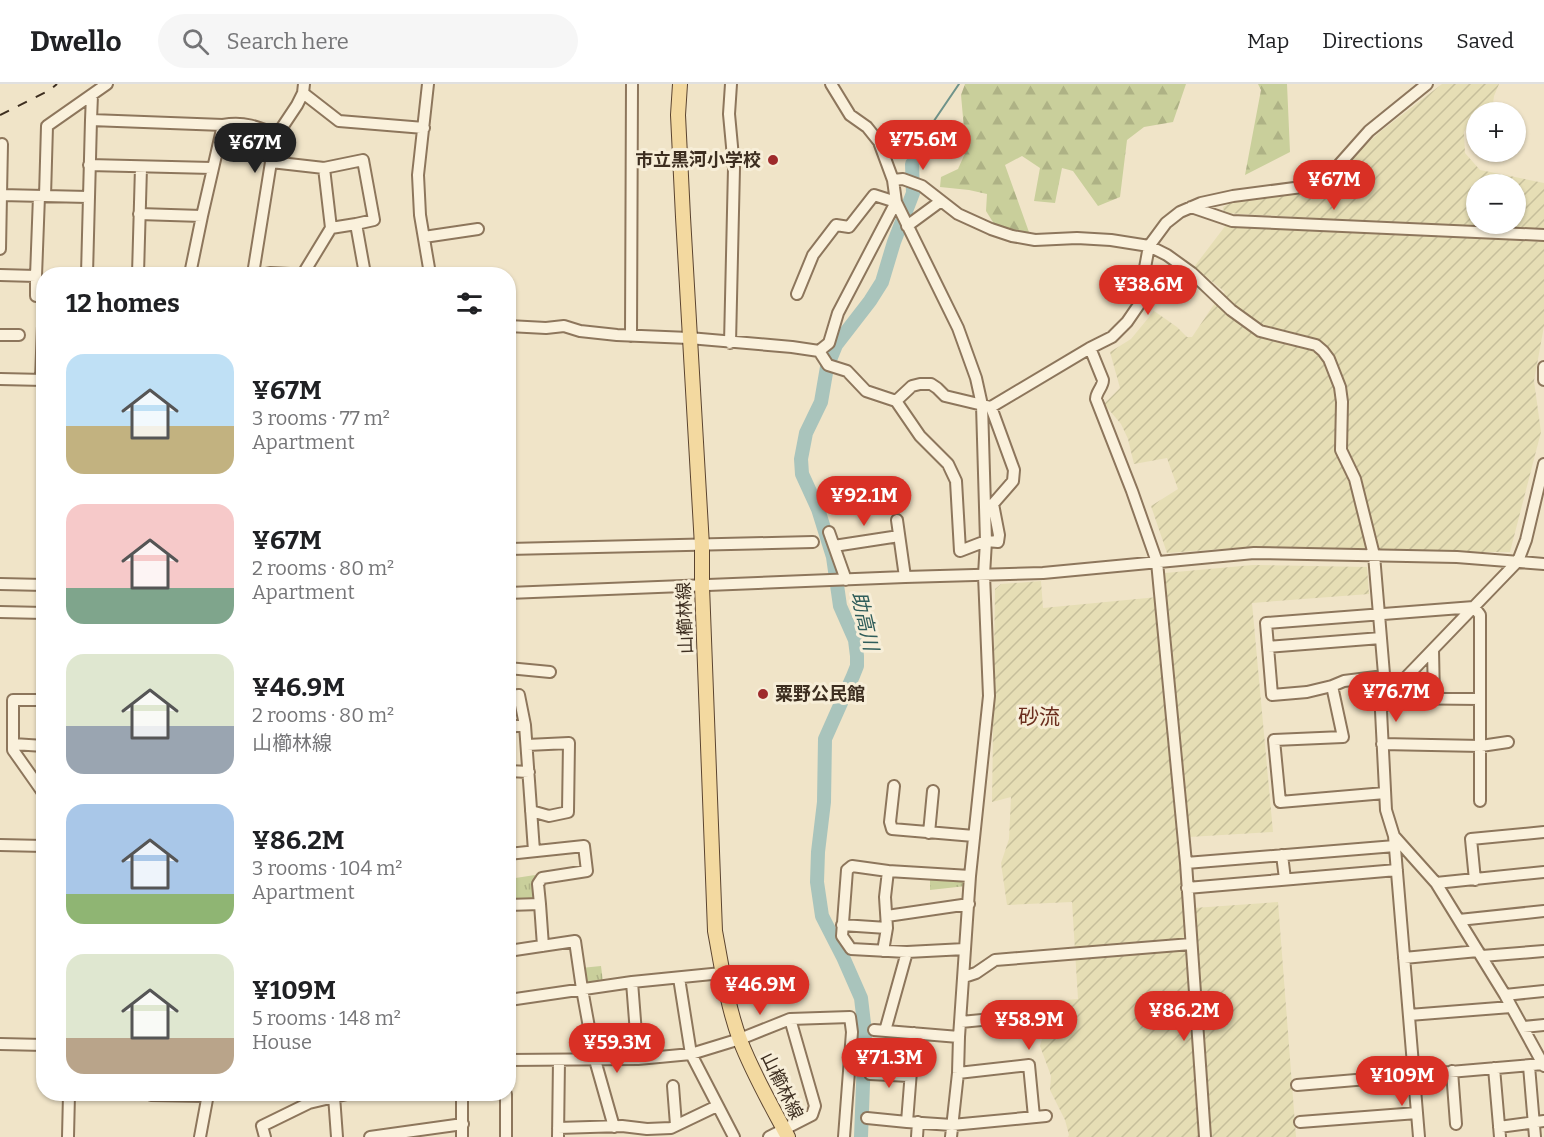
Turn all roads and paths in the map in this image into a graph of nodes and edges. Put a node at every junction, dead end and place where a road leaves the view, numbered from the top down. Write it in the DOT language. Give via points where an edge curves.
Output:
graph roads {
  1 [pos="107,84"];
  2 [pos="428,84"];
  3 [pos="632,84"];
  4 [pos="680,84"];
  5 [pos="731,84"];
  6 [pos="831,84"];
  7 [pos="1427,84"];
  8 [pos="304,88"];
  9 [pos="92,95"];
  10 [pos="91,120"];
  11 [pos="223,125"];
  12 [pos="424,128"];
  13 [pos="277,135"];
  14 [pos="2,144"];
  15 [pos="271,162"];
  16 [pos="89,165"];
  17 [pos="141,167"];
  18 [pos="212,168"];
  19 [pos="324,168"];
  20 [pos="893,180"];
  21 [pos="1,195"];
  22 [pos="42,196"];
  23 [pos="88,197"];
  24 [pos="941,201"];
  25 [pos="896,202"];
  26 [pos="1191,207"];
  27 [pos="139,214"];
  28 [pos="202,216"];
  29 [pos="356,224"];
  30 [pos="907,226"];
  31 [pos="331,228"];
  32 [pos="478,229"];
  33 [pos="1544,235"];
  34 [pos="424,237"];
  35 [pos="1149,246"];
  36 [pos="0,249"];
  37 [pos="37,267"];
  38 [pos="87,267"];
  39 [pos="138,267"];
  40 [pos="191,267"];
  41 [pos="254,267"];
  42 [pos="307,267"];
  43 [pos="364,267"];
  44 [pos="429,267"];
  45 [pos="0,275"];
  46 [pos="36,276"];
  47 [pos="797,294"];
  48 [pos="36,296"];
  49 [pos="516,326"];
  50 [pos="0,335"];
  51 [pos="19,335"];
  52 [pos="631,336"];
  53 [pos="689,338"];
  54 [pos="730,343"];
  55 [pos="1090,348"];
  56 [pos="819,351"];
  57 [pos="1544,367"];
  58 [pos="0,379"];
  59 [pos="36,380"];
  60 [pos="1544,380"];
  61 [pos="896,401"];
  62 [pos="987,406"];
  63 [pos="1544,464"];
  64 [pos="1542,477"];
  65 [pos="1539,505"];
  66 [pos="897,520"];
  67 [pos="829,532"];
  68 [pos="899,536"];
  69 [pos="986,541"];
  70 [pos="813,542"];
  71 [pos="702,546"];
  72 [pos="834,546"];
  73 [pos="516,549"];
  74 [pos="1374,555"];
  75 [pos="1518,561"];
  76 [pos="1157,562"];
  77 [pos="1544,564"];
  78 [pos="984,575"];
  79 [pos="905,577"];
  80 [pos="844,580"];
  81 [pos="0,584"];
  82 [pos="36,585"];
  83 [pos="702,586"];
  84 [pos="516,593"];
  85 [pos="1474,607"];
  86 [pos="0,612"];
  87 [pos="36,613"];
  88 [pos="1379,614"];
  89 [pos="1381,638"];
  90 [pos="1268,647"];
  91 [pos="1433,650"];
  92 [pos="516,669"];
  93 [pos="550,672"];
  94 [pos="1384,676"];
  95 [pos="1332,686"];
  96 [pos="516,695"];
  97 [pos="1386,698"];
  98 [pos="1434,698"];
  99 [pos="1480,699"];
  100 [pos="36,700"];
  101 [pos="525,725"];
  102 [pos="516,726"];
  103 [pos="1508,742"];
  104 [pos="13,744"];
  105 [pos="1382,744"];
  106 [pos="36,745"];
  107 [pos="527,745"];
  108 [pos="1481,746"];
  109 [pos="516,771"];
  110 [pos="529,772"];
  111 [pos="36,783"];
  112 [pos="894,786"];
  113 [pos="933,791"];
  114 [pos="1385,792"];
  115 [pos="1480,801"];
  116 [pos="531,812"];
  117 [pos="1544,832"];
  118 [pos="929,833"];
  119 [pos="974,836"];
  120 [pos="1394,841"];
  121 [pos="0,845"];
  122 [pos="36,846"];
  123 [pos="534,851"];
  124 [pos="516,853"];
  125 [pos="1282,855"];
  126 [pos="1186,863"];
  127 [pos="1396,870"];
  128 [pos="888,871"];
  129 [pos="1544,872"];
  130 [pos="970,876"];
  131 [pos="1285,879"];
  132 [pos="1475,880"];
  133 [pos="1436,883"];
  134 [pos="1187,888"];
  135 [pos="540,904"];
  136 [pos="969,904"];
  137 [pos="516,905"];
  138 [pos="1544,911"];
  139 [pos="887,916"];
  140 [pos="1459,920"];
  141 [pos="842,925"];
  142 [pos="888,928"];
  143 [pos="1191,944"];
  144 [pos="543,946"];
  145 [pos="965,949"];
  146 [pos="516,950"];
  147 [pos="883,951"];
  148 [pos="1544,951"];
  149 [pos="907,952"];
  150 [pos="1480,954"];
  151 [pos="1404,958"];
  152 [pos="722,973"];
  153 [pos="964,977"];
  154 [pos="679,978"];
  155 [pos="632,982"];
  156 [pos="582,989"];
  157 [pos="1544,991"];
  158 [pos="1505,995"];
  159 [pos="516,997"];
  160 [pos="1511,1007"];
  161 [pos="1409,1015"];
  162 [pos="1023,1016"];
  163 [pos="790,1019"];
  164 [pos="961,1022"];
  165 [pos="1544,1025"];
  166 [pos="1523,1028"];
  167 [pos="914,1034"];
  168 [pos="959,1037"];
  169 [pos="740,1039"];
  170 [pos="0,1044"];
  171 [pos="36,1045"];
  172 [pos="691,1054"];
  173 [pos="638,1059"];
  174 [pos="516,1060"];
  175 [pos="559,1060"];
  176 [pos="595,1060"];
  177 [pos="1543,1065"];
  178 [pos="1529,1066"];
  179 [pos="1494,1068"];
  180 [pos="1452,1071"];
  181 [pos="958,1073"];
  182 [pos="870,1074"];
  183 [pos="1414,1074"];
  184 [pos="910,1076"];
  185 [pos="1297,1085"];
  186 [pos="673,1086"];
  187 [pos="69,1101"];
  188 [pos="206,1101"];
  189 [pos="302,1101"];
  190 [pos="334,1101"];
  191 [pos="462,1101"];
  192 [pos="506,1101"];
  193 [pos="717,1106"];
  194 [pos="1417,1113"];
  195 [pos="1046,1116"];
  196 [pos="1034,1117"];
  197 [pos="867,1118"];
  198 [pos="907,1122"];
  199 [pos="918,1122"];
  200 [pos="1300,1122"];
  201 [pos="1538,1122"];
  202 [pos="463,1124"];
  203 [pos="1456,1124"];
  204 [pos="952,1125"];
  205 [pos="620,1130"];
  206 [pos="673,1130"];
  207 [pos="558,1132"];
  208 [pos="1500,1132"];
  209 [pos="786,1133"];
  210 [pos="68,1137"];
  211 [pos="200,1137"];
  212 [pos="264,1137"];
  213 [pos="337,1137"];
  214 [pos="370,1137"];
  215 [pos="462,1137"];
  216 [pos="506,1137"];
  217 [pos="734,1137"];
  218 [pos="769,1137"];
  219 [pos="844,1137"];
  220 [pos="917,1137"];
  221 [pos="951,1137"];
  222 [pos="1205,1137"];
  223 [pos="1419,1137"];
  224 [pos="1535,1137"];
  1 -- 9 [label="street"];
  2 -- 12 [label="street"];
  3 -- 52 [label="street"];
  4 -- 53 [label="main road, 山櫛林線" via="678,115"];
  5 -- 54 [label="street" via="729,114 734,168"];
  6 -- 20 [label="street" via="850,114 879,142"];
  7 -- 26 [label="street" via="1369,131 1338,167 1317,182"];
  8 -- 12 [label="street" via="339,121"];
  8 -- 13 [label="street"];
  9 -- 10 [label="street"];
  9 -- 22 [label="street" via="47,126"];
  10 -- 11 [label="street"];
  10 -- 16 [label="street"];
  11 -- 13 [label="street" via="254,125"];
  11 -- 18 [label="street"];
  12 -- 34 [label="street" via="418,175"];
  13 -- 15 [label="street"];
  14 -- 21 [label="street"];
  15 -- 19 [label="street"];
  15 -- 41 [label="street"];
  16 -- 17 [label="street"];
  16 -- 23 [label="street"];
  17 -- 18 [label="street"];
  17 -- 27 [label="street"];
  18 -- 28 [label="street"];
  19 -- 29 [label="street" via="363,160 374,220"];
  19 -- 31 [label="street"];
  20 -- 24 [label="street" via="903,179 922,186"];
  20 -- 25 [label="street"];
  21 -- 22 [label="street"];
  21 -- 36 [label="street"];
  22 -- 23 [label="street"];
  22 -- 37 [label="street"];
  23 -- 38 [label="street"];
  24 -- 30 [label="street"];
  24 -- 35 [label="street" via="958,214 1012,236 1035,240 1111,240"];
  25 -- 30 [label="street"];
  25 -- 47 [label="street" via="874,195 849,227 836,225 813,255"];
  25 -- 56 [label="street" via="838,313 829,343"];
  26 -- 33 [label="street" via="1232,221"];
  26 -- 35 [label="street" via="1166,223"];
  27 -- 28 [label="street"];
  27 -- 39 [label="street"];
  28 -- 40 [label="street"];
  29 -- 31 [label="street"];
  29 -- 43 [label="street"];
  30 -- 62 [label="street" via="958,328"];
  31 -- 42 [label="street"];
  32 -- 34 [label="street"];
  34 -- 44 [label="street"];
  35 -- 55 [label="street" via="1138,306 1112,337"];
  35 -- 74 [label="street" via="1192,273 1260,331 1316,345 1329,359 1342,402 1341,450 1355,479"];
  45 -- 46 [label="street"];
  46 -- 48 [label="street"];
  49 -- 52 [label="street" via="564,326"];
  50 -- 51 [label="street"];
  52 -- 53 [label="street"];
  53 -- 54 [label="street"];
  53 -- 71 [label="main road, 山櫛林線"];
  54 -- 56 [label="street"];
  55 -- 62 [label="street"];
  55 -- 76 [label="street" via="1103,380 1096,399"];
  56 -- 61 [label="street" via="828,365 847,371 866,391"];
  57 -- 60 [label="street"];
  58 -- 59 [label="street"];
  61 -- 62 [label="street" via="912,386 931,384 945,396"];
  61 -- 69 [label="street" via="920,436 948,464 956,481 960,551"];
  62 -- 69 [label="street"];
  62 -- 69 [label="street" via="1014,476 993,504 998,542"];
  63 -- 64 [label="street"];
  64 -- 65 [label="street"];
  65 -- 75 [label="street"];
  66 -- 68 [label="street"];
  67 -- 72 [label="street"];
  68 -- 72 [label="street"];
  68 -- 79 [label="street"];
  69 -- 78 [label="street"];
  70 -- 71 [label="street"];
  71 -- 73 [label="street"];
  71 -- 83 [label="main road, 山櫛林線"];
  72 -- 80 [label="street"];
  74 -- 75 [label="street"];
  74 -- 76 [label="street" via="1254,553"];
  74 -- 88 [label="street"];
  75 -- 77 [label="street"];
  75 -- 85 [label="street"];
  76 -- 78 [label="street"];
  76 -- 126 [label="street"];
  78 -- 79 [label="street"];
  78 -- 119 [label="street" via="989,696"];
  79 -- 80 [label="street"];
  80 -- 83 [label="street"];
  81 -- 82 [label="street"];
  83 -- 84 [label="street"];
  83 -- 152 [label="main road, 山櫛林線" via="716,931"];
  85 -- 88 [label="street"];
  85 -- 91 [label="street"];
  85 -- 99 [label="street" via="1480,615"];
  86 -- 87 [label="street"];
  88 -- 89 [label="street"];
  88 -- 90 [label="street" via="1266,623"];
  89 -- 90 [label="street"];
  89 -- 94 [label="street"];
  90 -- 95 [label="street" via="1272,695"];
  91 -- 97 [label="street"];
  91 -- 98 [label="street"];
  92 -- 93 [label="street"];
  94 -- 95 [label="street"];
  94 -- 97 [label="street"];
  95 -- 114 [label="street" via="1343,737 1274,740 1280,802"];
  96 -- 101 [label="street"];
  97 -- 98 [label="street"];
  97 -- 105 [label="street" via="1381,711"];
  98 -- 99 [label="street"];
  99 -- 108 [label="street"];
  100 -- 104 [label="street" via="13,700"];
  101 -- 102 [label="street"];
  101 -- 107 [label="street"];
  103 -- 108 [label="street"];
  104 -- 106 [label="street"];
  104 -- 111 [label="street" via="13,750"];
  105 -- 108 [label="street"];
  105 -- 114 [label="street"];
  107 -- 110 [label="street"];
  107 -- 116 [label="street" via="569,743 568,812 549,816"];
  108 -- 115 [label="street"];
  109 -- 110 [label="street"];
  110 -- 116 [label="street"];
  112 -- 118 [label="street" via="892,829"];
  113 -- 118 [label="street"];
  114 -- 120 [label="street"];
  116 -- 123 [label="street"];
  117 -- 132 [label="street" via="1471,839"];
  118 -- 119 [label="street"];
  119 -- 130 [label="street"];
  120 -- 125 [label="street"];
  120 -- 127 [label="street"];
  120 -- 133 [label="street"];
  121 -- 122 [label="street"];
  123 -- 124 [label="street"];
  123 -- 135 [label="street" via="584,846 587,871 542,878 538,884"];
  125 -- 126 [label="street"];
  125 -- 131 [label="street"];
  126 -- 134 [label="street"];
  127 -- 131 [label="street"];
  127 -- 151 [label="street"];
  128 -- 130 [label="street"];
  128 -- 139 [label="street"];
  128 -- 141 [label="street" via="852,866 847,870"];
  129 -- 132 [label="street"];
  130 -- 136 [label="street"];
  131 -- 134 [label="street"];
  132 -- 133 [label="street"];
  133 -- 140 [label="street"];
  134 -- 143 [label="street"];
  135 -- 137 [label="street"];
  135 -- 144 [label="street"];
  136 -- 139 [label="street"];
  136 -- 145 [label="street"];
  138 -- 140 [label="street"];
  139 -- 142 [label="street"];
  140 -- 150 [label="street"];
  141 -- 142 [label="street"];
  141 -- 147 [label="street" via="842,936 851,949"];
  142 -- 147 [label="street"];
  143 -- 153 [label="street" via="995,960"];
  143 -- 222 [label="street"];
  144 -- 146 [label="street"];
  144 -- 156 [label="street" via="575,941"];
  145 -- 149 [label="street"];
  145 -- 153 [label="street"];
  147 -- 149 [label="street"];
  148 -- 150 [label="street"];
  149 -- 167 [label="street" via="880,1030"];
  150 -- 151 [label="street"];
  150 -- 158 [label="street"];
  151 -- 161 [label="street"];
  152 -- 154 [label="street"];
  152 -- 169 [label="main road, 山櫛林線"];
  153 -- 164 [label="street"];
  154 -- 155 [label="street"];
  154 -- 172 [label="street"];
  155 -- 156 [label="street"];
  155 -- 173 [label="street"];
  156 -- 159 [label="street"];
  156 -- 176 [label="street"];
  157 -- 158 [label="street"];
  158 -- 160 [label="street"];
  160 -- 161 [label="street"];
  160 -- 166 [label="street"];
  161 -- 183 [label="street"];
  162 -- 164 [label="street"];
  163 -- 169 [label="street"];
  163 -- 209 [label="street" via="815,1106 812,1115"];
  163 -- 219 [label="street" via="850,1017"];
  164 -- 168 [label="street"];
  165 -- 166 [label="street"];
  166 -- 177 [label="street"];
  167 -- 168 [label="street"];
  167 -- 184 [label="street"];
  168 -- 181 [label="street"];
  169 -- 172 [label="street"];
  169 -- 209 [label="main road, 山櫛林線"];
  170 -- 171 [label="street"];
  172 -- 173 [label="street"];
  172 -- 193 [label="street"];
  173 -- 176 [label="street"];
  174 -- 175 [label="street"];
  175 -- 176 [label="street"];
  175 -- 207 [label="street"];
  176 -- 205 [label="street"];
  177 -- 178 [label="street"];
  178 -- 179 [label="street"];
  178 -- 201 [label="street"];
  179 -- 180 [label="street"];
  179 -- 208 [label="street"];
  180 -- 183 [label="street"];
  180 -- 203 [label="street"];
  181 -- 196 [label="street" via="1029,1065"];
  181 -- 204 [label="street"];
  182 -- 184 [label="street"];
  183 -- 185 [label="street"];
  183 -- 194 [label="street"];
  184 -- 198 [label="street"];
  186 -- 206 [label="street"];
  187 -- 210 [label="street"];
  188 -- 211 [label="street"];
  189 -- 212 [label="street" via="262,1126"];
  190 -- 213 [label="street"];
  191 -- 202 [label="street"];
  192 -- 216 [label="street"];
  193 -- 206 [label="street"];
  193 -- 217 [label="street"];
  194 -- 200 [label="street"];
  194 -- 223 [label="street"];
  195 -- 196 [label="street"];
  196 -- 204 [label="street"];
  197 -- 198 [label="street"];
  198 -- 199 [label="street"];
  199 -- 204 [label="street"];
  199 -- 220 [label="street"];
  201 -- 208 [label="street"];
  201 -- 224 [label="street"];
  202 -- 214 [label="street"];
  202 -- 215 [label="street"];
  204 -- 221 [label="street"];
  205 -- 206 [label="street"];
  205 -- 207 [label="street"];
  209 -- 218 [label="street"];
}
